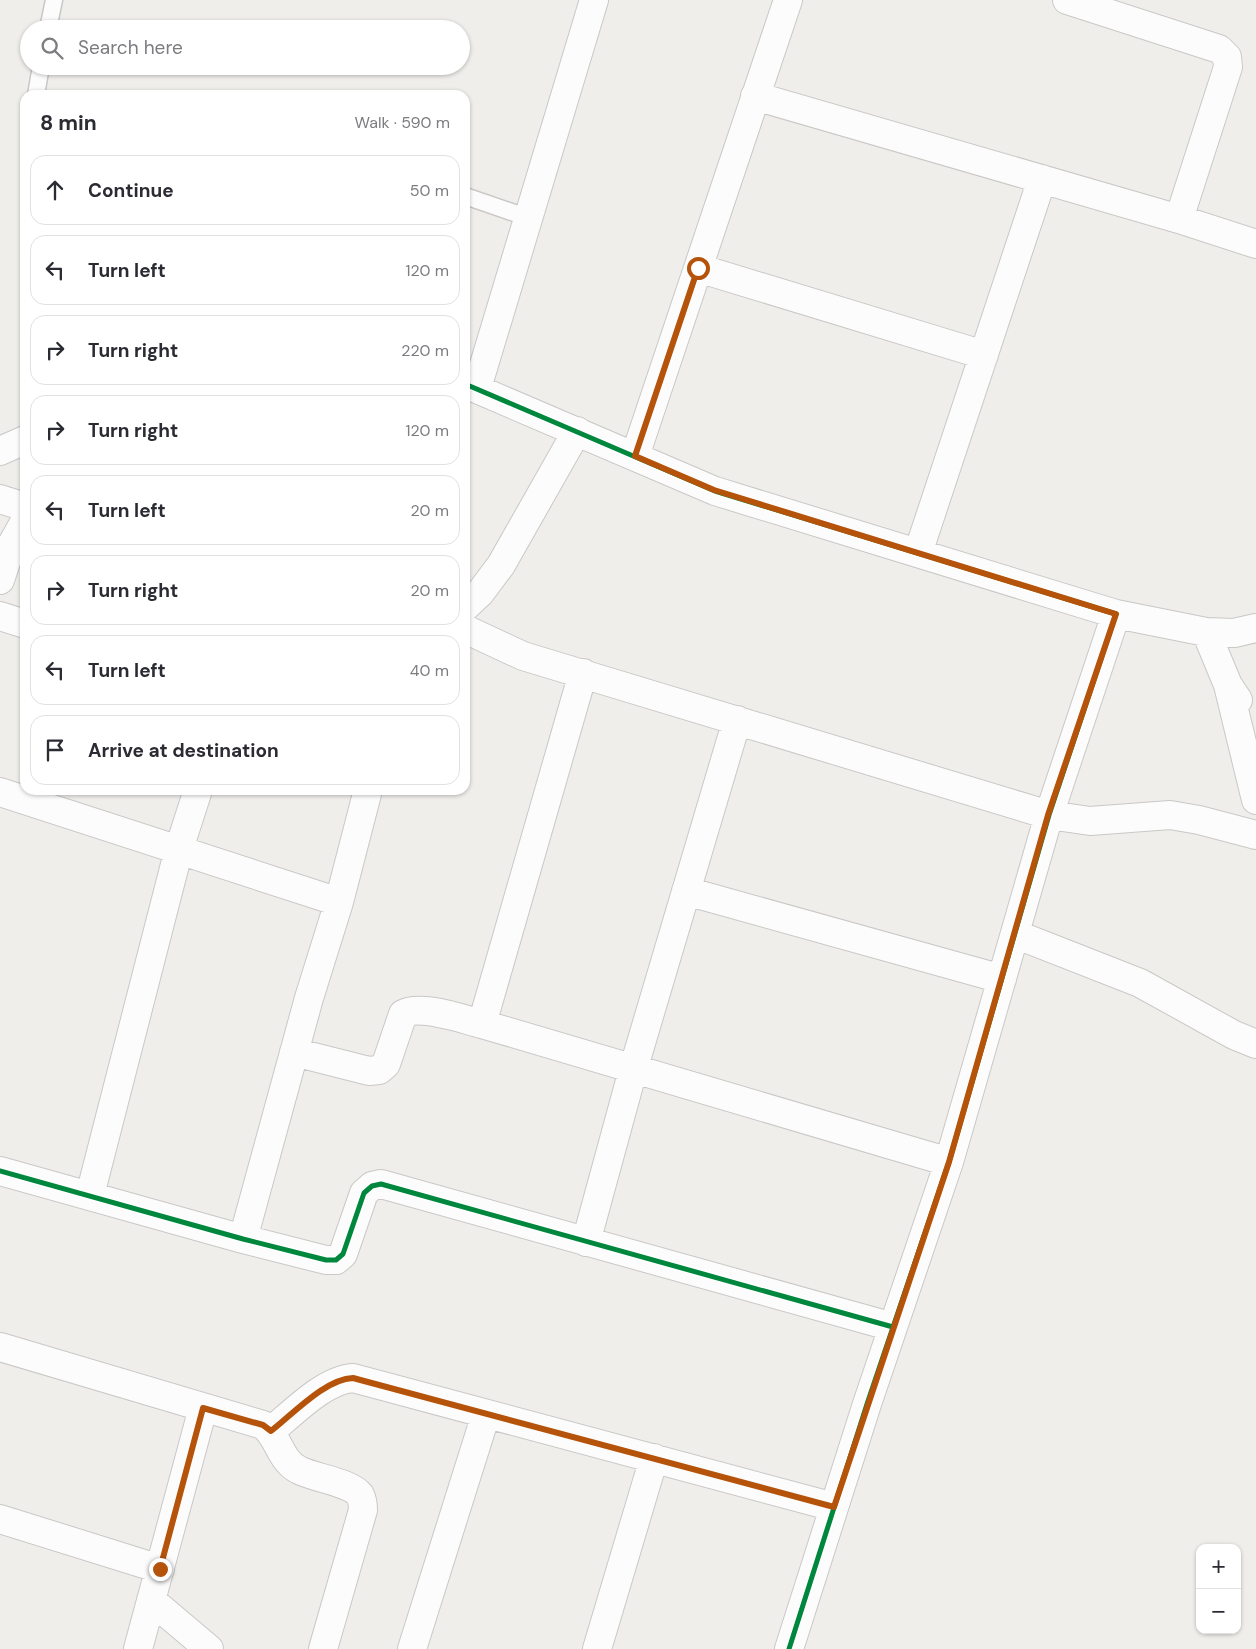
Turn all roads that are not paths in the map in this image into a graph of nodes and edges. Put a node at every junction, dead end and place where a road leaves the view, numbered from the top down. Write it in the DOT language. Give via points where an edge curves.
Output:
graph roads {
  1 [pos="54,0"];
  2 [pos="594,0"];
  3 [pos="788,0"];
  4 [pos="1068,0"];
  5 [pos="50,20"];
  6 [pos="39,75"];
  7 [pos="37,90"];
  8 [pos="756,96"];
  9 [pos="1042,179"];
  10 [pos="470,198"];
  11 [pos="529,218"];
  12 [pos="1179,219"];
  13 [pos="1256,244"];
  14 [pos="698,268"];
  15 [pos="984,355"];
  16 [pos="471,386"];
  17 [pos="577,431"];
  18 [pos="20,442"];
  19 [pos="0,451"];
  20 [pos="635,456"];
  21 [pos="0,499"];
  22 [pos="20,505"];
  23 [pos="20,530"];
  24 [pos="918,553"];
  25 [pos="0,580"];
  26 [pos="470,602"];
  27 [pos="1116,614"];
  28 [pos="0,616"];
  29 [pos="20,622"];
  30 [pos="1256,628"];
  31 [pos="470,631"];
  32 [pos="1206,632"];
  33 [pos="583,673"];
  34 [pos="1228,685"];
  35 [pos="737,720"];
  36 [pos="1256,725"];
  37 [pos="0,792"];
  38 [pos="196,795"];
  39 [pos="367,795"];
  40 [pos="1256,800"];
  41 [pos="1048,815"];
  42 [pos="1256,835"];
  43 [pos="179,849"];
  44 [pos="686,891"];
  45 [pos="340,902"];
  46 [pos="1015,934"];
  47 [pos="1002,979"];
  48 [pos="482,1024"];
  49 [pos="1256,1044"];
  50 [pos="294,1052"];
  51 [pos="633,1070"];
  52 [pos="949,1162"];
  53 [pos="0,1170"];
  54 [pos="90,1195"];
  55 [pos="243,1239"];
  56 [pos="586,1242"];
  57 [pos="893,1327"];
  58 [pos="0,1347"];
  59 [pos="203,1408"];
  60 [pos="486,1414"];
  61 [pos="271,1431"];
  62 [pos="654,1458"];
  63 [pos="834,1507"];
  64 [pos="0,1519"];
  65 [pos="160,1569"];
  66 [pos="151,1600"];
  67 [pos="138,1649"];
  68 [pos="209,1649"];
  69 [pos="323,1649"];
  70 [pos="412,1649"];
  71 [pos="597,1649"];
  72 [pos="789,1649"];
  1 -- 5 [label="lane"];
  2 -- 11 [label="street"];
  3 -- 8 [label="street"];
  4 -- 12 [label="street" via="1219,49 1227,57 1228,67"];
  6 -- 7 [label="lane"];
  8 -- 9 [label="street"];
  8 -- 14 [label="street"];
  9 -- 12 [label="street"];
  9 -- 15 [label="street"];
  10 -- 11 [label="lane"];
  11 -- 16 [label="street"];
  12 -- 13 [label="street"];
  14 -- 15 [label="street"];
  14 -- 20 [label="street"];
  15 -- 24 [label="street"];
  16 -- 17 [label="street"];
  17 -- 20 [label="street"];
  17 -- 26 [label="street" via="501,565"];
  18 -- 19 [label="street"];
  20 -- 24 [label="street" via="714,490"];
  21 -- 22 [label="street"];
  23 -- 25 [label="street"];
  24 -- 27 [label="street"];
  27 -- 32 [label="street"];
  27 -- 41 [label="street"];
  28 -- 29 [label="street"];
  30 -- 32 [label="street" via="1234,634"];
  31 -- 33 [label="street" via="522,656"];
  32 -- 34 [label="street"];
  33 -- 35 [label="street"];
  33 -- 48 [label="street"];
  34 -- 36 [label="street"];
  34 -- 40 [label="street"];
  35 -- 41 [label="street"];
  35 -- 44 [label="street"];
  37 -- 43 [label="street"];
  38 -- 43 [label="street"];
  39 -- 45 [label="street"];
  41 -- 42 [label="street" via="1090,821 1170,815"];
  41 -- 46 [label="street"];
  43 -- 45 [label="street"];
  43 -- 54 [label="street"];
  44 -- 47 [label="street"];
  44 -- 51 [label="street"];
  45 -- 50 [label="street"];
  46 -- 47 [label="street"];
  46 -- 49 [label="street" via="1140,983"];
  47 -- 52 [label="street"];
  48 -- 50 [label="street" via="409,1010 403,1014 386,1064 379,1070 369,1071"];
  48 -- 51 [label="street"];
  50 -- 55 [label="street"];
  51 -- 52 [label="street"];
  51 -- 56 [label="street"];
  52 -- 57 [label="street"];
  53 -- 54 [label="street"];
  54 -- 55 [label="street"];
  55 -- 56 [label="street" via="336,1260 343,1254 364,1193 381,1184"];
  56 -- 57 [label="street"];
  57 -- 63 [label="street"];
  58 -- 59 [label="street"];
  59 -- 61 [label="street" via="263,1425"];
  59 -- 65 [label="street"];
  60 -- 61 [label="street" via="353,1378 329,1385"];
  60 -- 62 [label="street"];
  60 -- 70 [label="street"];
  61 -- 69 [label="street" via="288,1463 361,1496 363,1510"];
  62 -- 63 [label="street"];
  62 -- 71 [label="street"];
  63 -- 72 [label="street"];
  64 -- 65 [label="street"];
  65 -- 66 [label="street"];
  66 -- 67 [label="street"];
  66 -- 68 [label="street"];
}
